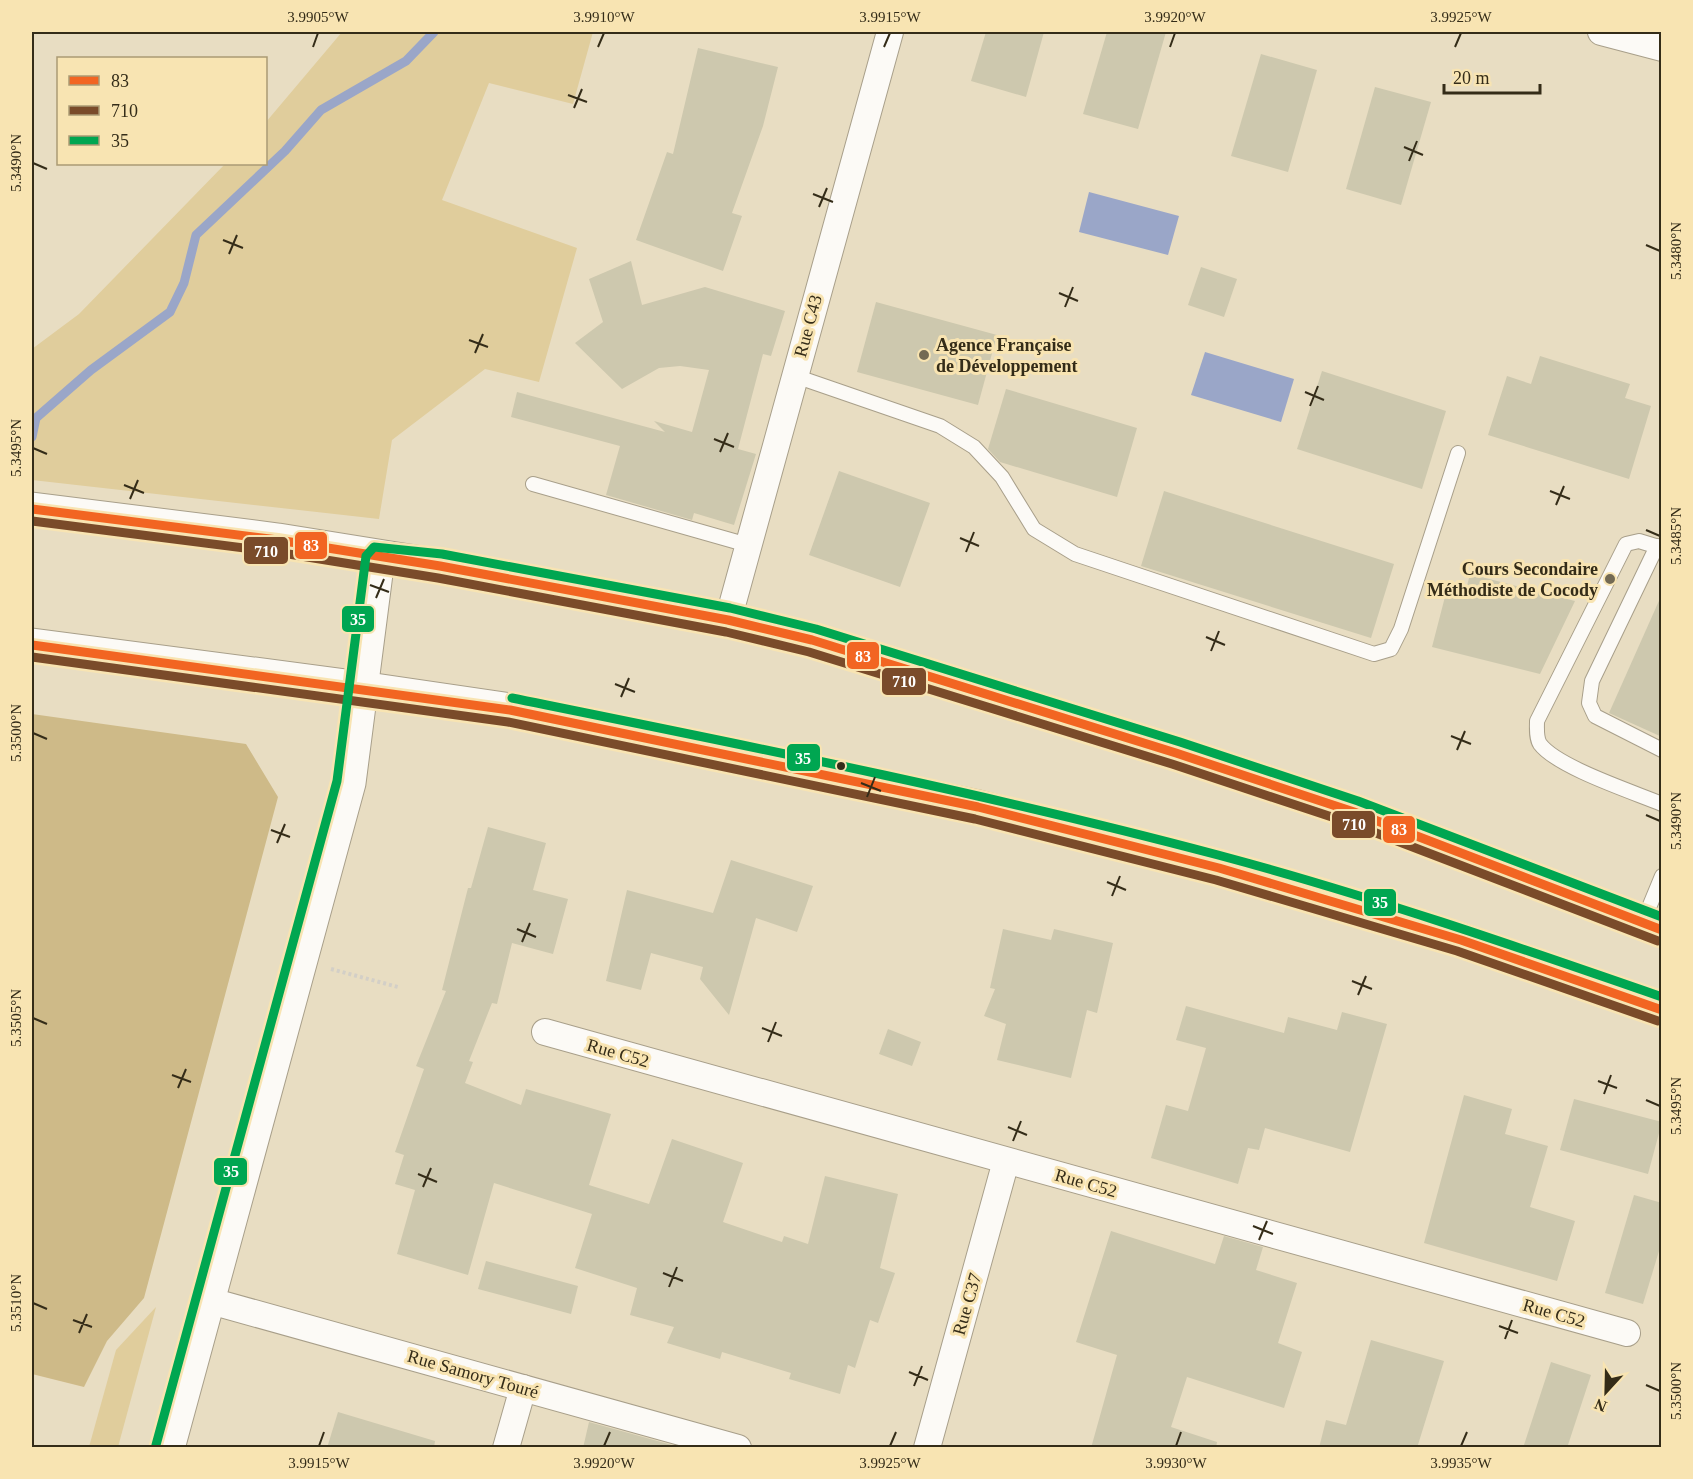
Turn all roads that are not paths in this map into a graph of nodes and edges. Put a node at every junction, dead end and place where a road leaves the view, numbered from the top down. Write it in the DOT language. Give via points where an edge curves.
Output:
graph roads {
  1 [pos="890,32"];
  2 [pos="1601,32"];
  3 [pos="1662,48"];
  4 [pos="795,376"];
  5 [pos="1458,453"];
  6 [pos="533,484"];
  7 [pos="32,509"];
  8 [pos="748,545"];
  9 [pos="1659,548"];
  10 [pos="378,558"];
  11 [pos="728,620"];
  12 [pos="32,645"];
  13 [pos="361,688"];
  14 [pos="1662,750"];
  15 [pos="1661,802"];
  16 [pos="1662,876"];
  17 [pos="1652,926"];
  18 [pos="1662,1010"];
  19 [pos="545,1032"];
  20 [pos="1006,1161"];
  21 [pos="207,1300"];
  22 [pos="1627,1334"];
  23 [pos="523,1388"];
  24 [pos="168,1448"];
  25 [pos="506,1448"];
  26 [pos="738,1448"];
  27 [pos="927,1448"];
  1 -- 4 [label="street, Rue C43"];
  2 -- 3 [label="street"];
  4 -- 5 [label="lane" via="949,431 974,447 1002,477 1034,529 1075,554 1374,654 1391,649 1401,629"];
  4 -- 8 [label="street, Rue C43"];
  6 -- 8 [label="lane"];
  7 -- 10 [label="main road" via="278,540"];
  8 -- 11 [label="street, Rue C43"];
  9 -- 14 [label="lane" via="1592,681 1589,703 1595,716"];
  9 -- 15 [label="lane" via="1639,541 1626,544 1537,721 1537,732 1539,743 1558,759"];
  10 -- 11 [label="main road"];
  10 -- 13 [label="main road"];
  11 -- 17 [label="main road" via="812,640 1354,812"];
  12 -- 13 [label="main road"];
  13 -- 18 [label="main road" via="510,710 989,810 1230,871 1461,940"];
  13 -- 21 [label="main road" via="349,783"];
  16 -- 17 [label="lane"];
  19 -- 20 [label="street, Rue C52"];
  20 -- 22 [label="street, Rue C52"];
  20 -- 27 [label="street, Rue C37"];
  21 -- 23 [label="street, Rue Samory Touré"];
  21 -- 24 [label="main road"];
  23 -- 25 [label="street"];
  23 -- 26 [label="street, Rue Samory Touré"];
}
